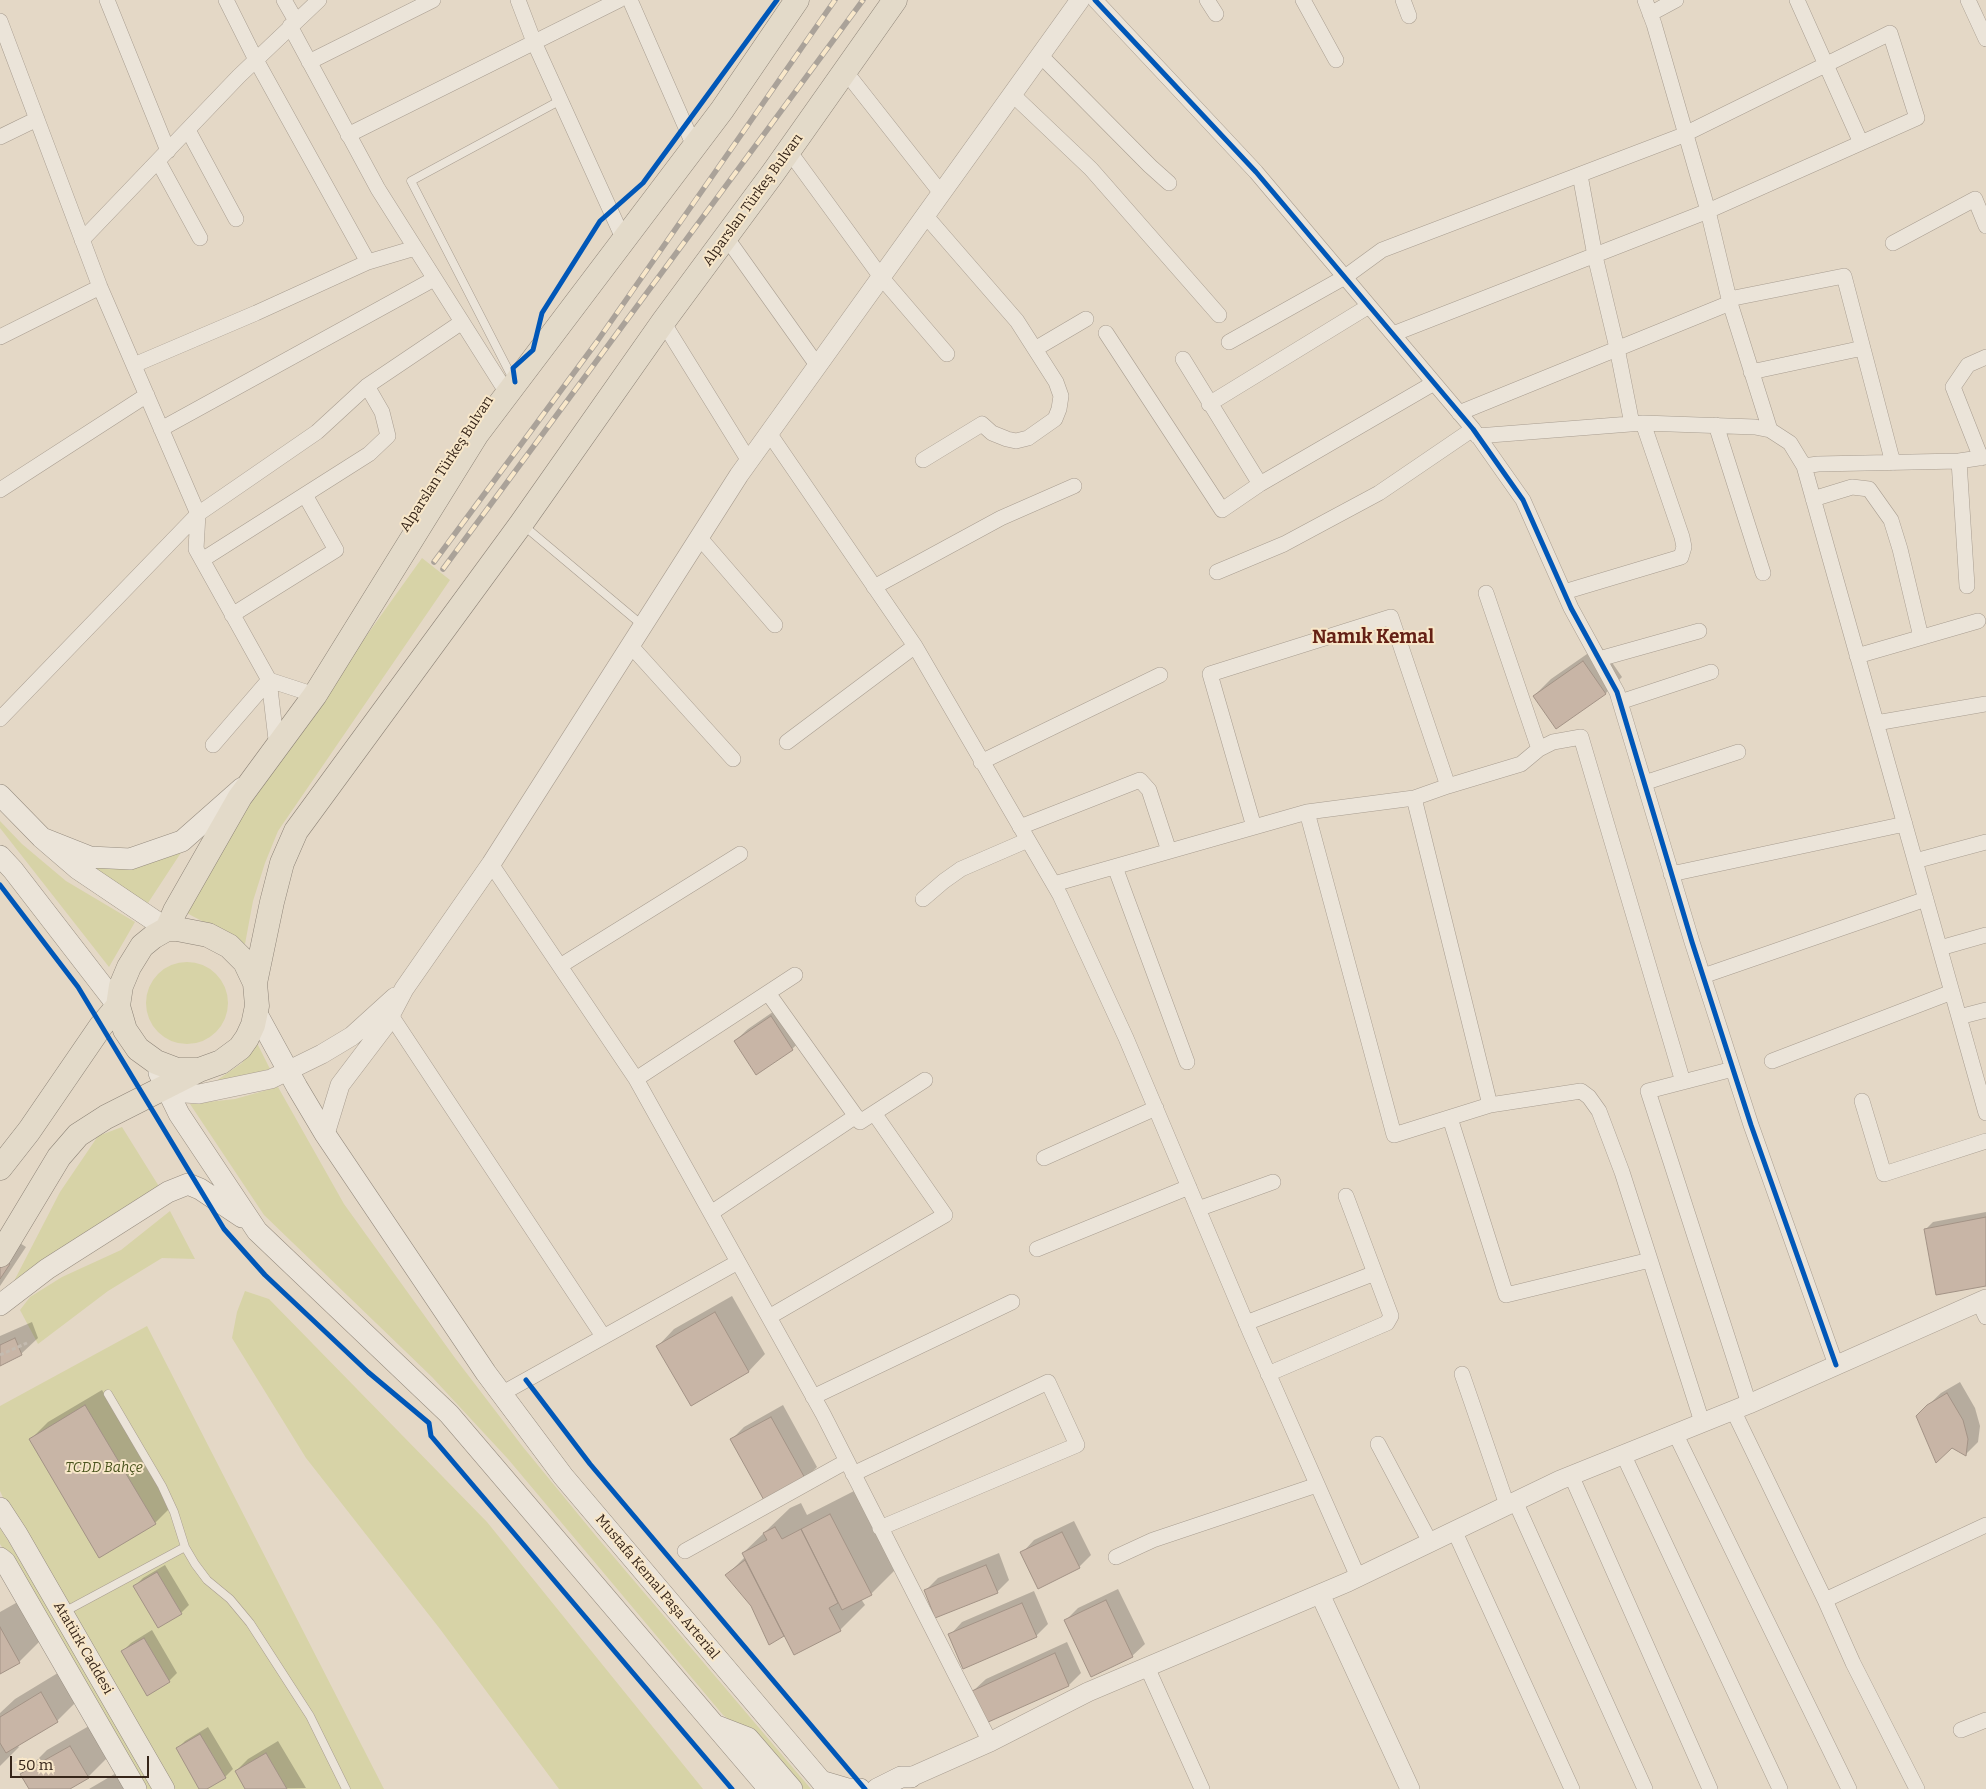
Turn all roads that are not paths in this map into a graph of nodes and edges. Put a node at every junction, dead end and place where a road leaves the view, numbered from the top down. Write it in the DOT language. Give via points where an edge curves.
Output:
graph roads {
  1 [pos="108,0"];
  2 [pos="226,0"];
  3 [pos="284,0"];
  4 [pos="319,0"];
  5 [pos="433,0"];
  6 [pos="518,0"];
  7 [pos="619,0"];
  8 [pos="630,0"];
  9 [pos="797,0"];
  10 [pos="895,0"];
  11 [pos="1080,0"];
  12 [pos="1095,0"];
  13 [pos="1206,0"];
  14 [pos="1303,0"];
  15 [pos="1404,0"];
  16 [pos="1676,0"];
  17 [pos="1798,0"];
  18 [pos="1968,0"];
  19 [pos="1647,7"];
  20 [pos="1216,14"];
  21 [pos="1409,16"];
  22 [pos="0,21"];
  23 [pos="293,24"];
  24 [pos="1986,39"];
  25 [pos="534,42"];
  26 [pos="1040,55"];
  27 [pos="256,60"];
  28 [pos="1336,60"];
  29 [pos="309,62"];
  30 [pos="1826,62"];
  31 [pos="845,71"];
  32 [pos="1012,94"];
  33 [pos="560,100"];
  34 [pos="37,119"];
  35 [pos="188,130"];
  36 [pos="348,134"];
  37 [pos="1685,134"];
  38 [pos="0,137"];
  39 [pos="1861,143"];
  40 [pos="694,146"];
  41 [pos="788,150"];
  42 [pos="163,156"];
  43 [pos="1580,175"];
  44 [pos="1169,183"];
  45 [pos="941,193"];
  46 [pos="1983,208"];
  47 [pos="1708,210"];
  48 [pos="925,215"];
  49 [pos="236,219"];
  50 [pos="1986,226"];
  51 [pos="726,237"];
  52 [pos="200,238"];
  53 [pos="623,238"];
  54 [pos="82,240"];
  55 [pos="1893,243"];
  56 [pos="415,248"];
  57 [pos="1595,256"];
  58 [pos="368,262"];
  59 [pos="881,277"];
  60 [pos="1345,277"];
  61 [pos="434,278"];
  62 [pos="100,287"];
  63 [pos="1729,301"];
  64 [pos="1369,306"];
  65 [pos="1219,315"];
  66 [pos="1086,319"];
  67 [pos="462,322"];
  68 [pos="664,322"];
  69 [pos="1106,333"];
  70 [pos="1393,334"];
  71 [pos="0,337"];
  72 [pos="1230,342"];
  73 [pos="1617,348"];
  74 [pos="1863,348"];
  75 [pos="1035,349"];
  76 [pos="947,354"];
  77 [pos="1986,357"];
  78 [pos="1183,360"];
  79 [pos="134,366"];
  80 [pos="817,366"];
  81 [pos="1751,372"];
  82 [pos="1434,383"];
  83 [pos="367,386"];
  84 [pos="511,388"];
  85 [pos="147,395"];
  86 [pos="1209,404"];
  87 [pos="1459,413"];
  88 [pos="1638,423"];
  89 [pos="1716,426"];
  90 [pos="161,429"];
  91 [pos="1770,430"];
  92 [pos="1475,432"];
  93 [pos="769,433"];
  94 [pos="1984,458"];
  95 [pos="923,460"];
  96 [pos="749,461"];
  97 [pos="1959,461"];
  98 [pos="1893,463"];
  99 [pos="1804,466"];
  100 [pos="1260,484"];
  101 [pos="1074,486"];
  102 [pos="0,490"];
  103 [pos="304,495"];
  104 [pos="1813,499"];
  105 [pos="198,514"];
  106 [pos="521,524"];
  107 [pos="699,537"];
  108 [pos="202,560"];
  109 [pos="1217,572"];
  110 [pos="1763,572"];
  111 [pos="1967,586"];
  112 [pos="874,587"];
  113 [pos="1564,592"];
  114 [pos="1486,593"];
  115 [pos="232,615"];
  116 [pos="1978,621"];
  117 [pos="775,625"];
  118 [pos="643,626"];
  119 [pos="1699,631"];
  120 [pos="1921,638"];
  121 [pos="630,645"];
  122 [pos="915,646"];
  123 [pos="1857,656"];
  124 [pos="1600,659"];
  125 [pos="1711,672"];
  126 [pos="1160,675"];
  127 [pos="269,680"];
  128 [pos="315,695"];
  129 [pos="1620,702"];
  130 [pos="1986,704"];
  131 [pos="0,719"];
  132 [pos="1876,723"];
  133 [pos="787,742"];
  134 [pos="213,745"];
  135 [pos="277,748"];
  136 [pos="1538,749"];
  137 [pos="1738,752"];
  138 [pos="734,759"];
  139 [pos="981,762"];
  140 [pos="251,780"];
  141 [pos="1644,783"];
  142 [pos="1448,786"];
  143 [pos="0,795"];
  144 [pos="1414,798"];
  145 [pos="1306,812"];
  146 [pos="1904,824"];
  147 [pos="1020,827"];
  148 [pos="1254,827"];
  149 [pos="42,838"];
  150 [pos="1028,840"];
  151 [pos="1986,842"];
  152 [pos="1170,851"];
  153 [pos="740,854"];
  154 [pos="0,856"];
  155 [pos="1915,860"];
  156 [pos="491,864"];
  157 [pos="1115,867"];
  158 [pos="1671,874"];
  159 [pos="1054,884"];
  160 [pos="924,899"];
  161 [pos="1926,899"];
  162 [pos="167,929"];
  163 [pos="1986,935"];
  164 [pos="1940,948"];
  165 [pos="560,966"];
  166 [pos="795,975"];
  167 [pos="1702,976"];
  168 [pos="255,983"];
  169 [pos="768,992"];
  170 [pos="1952,992"];
  171 [pos="118,1006"];
  172 [pos="1986,1010"];
  173 [pos="387,1011"];
  174 [pos="256,1012"];
  175 [pos="1959,1017"];
  176 [pos="153,1060"];
  177 [pos="1772,1061"];
  178 [pos="1187,1062"];
  179 [pos="1733,1069"];
  180 [pos="199,1070"];
  181 [pos="287,1070"];
  182 [pos="636,1079"];
  183 [pos="925,1080"];
  184 [pos="1683,1082"];
  185 [pos="166,1087"];
  186 [pos="1862,1100"];
  187 [pos="1490,1105"];
  188 [pos="1156,1108"];
  189 [pos="874,1113"];
  190 [pos="1986,1113"];
  191 [pos="856,1116"];
  192 [pos="1450,1118"];
  193 [pos="325,1134"];
  194 [pos="1986,1141"];
  195 [pos="1044,1158"];
  196 [pos="0,1168"];
  197 [pos="1274,1182"];
  198 [pos="1189,1187"];
  199 [pos="1346,1196"];
  200 [pos="1198,1209"];
  201 [pos="711,1213"];
  202 [pos="251,1223"];
  203 [pos="1037,1249"];
  204 [pos="0,1255"];
  205 [pos="1650,1260"];
  206 [pos="738,1262"];
  207 [pos="1375,1273"];
  208 [pos="1012,1302"];
  209 [pos="0,1305"];
  210 [pos="1984,1306"];
  211 [pos="768,1317"];
  212 [pos="1246,1323"];
  213 [pos="603,1336"];
  214 [pos="1836,1365"];
  215 [pos="1268,1374"];
  216 [pos="1462,1374"];
  217 [pos="497,1388"];
  218 [pos="108,1394"];
  219 [pos="813,1397"];
  220 [pos="1741,1407"];
  221 [pos="1702,1422"];
  222 [pos="1675,1433"];
  223 [pos="1378,1444"];
  224 [pos="1624,1454"];
  225 [pos="850,1468"];
  226 [pos="1571,1475"];
  227 [pos="1317,1485"];
  228 [pos="1511,1503"];
  229 [pos="0,1508"];
  230 [pos="1986,1525"];
  231 [pos="880,1528"];
  232 [pos="1454,1530"];
  233 [pos="1430,1542"];
  234 [pos="185,1547"];
  235 [pos="684,1551"];
  236 [pos="1116,1557"];
  237 [pos="0,1558"];
  238 [pos="1358,1577"];
  239 [pos="1320,1594"];
  240 [pos="1826,1600"];
  241 [pos="62,1613"];
  242 [pos="1147,1667"];
  243 [pos="1986,1720"];
  244 [pos="714,1725"];
  245 [pos="1961,1730"];
  246 [pos="990,1742"];
  247 [pos="905,1783"];
  248 [pos="824,1785"];
  249 [pos="136,1789"];
  250 [pos="164,1789"];
  251 [pos="346,1789"];
  252 [pos="769,1789"];
  253 [pos="792,1789"];
  254 [pos="860,1789"];
  255 [pos="876,1789"];
  256 [pos="1202,1789"];
  257 [pos="1410,1789"];
  258 [pos="1572,1789"];
  259 [pos="1645,1789"];
  260 [pos="1710,1789"];
  261 [pos="1780,1789"];
  262 [pos="1849,1789"];
  263 [pos="1917,1789"];
  1 -- 42 [label="street"];
  2 -- 27 [label="street"];
  3 -- 23 [label="street"];
  4 -- 23 [label="street"];
  5 -- 29 [label="street"];
  6 -- 25 [label="street"];
  7 -- 25 [label="street"];
  8 -- 40 [label="street"];
  9 -- 40 [label="main road, Alparslan Türkeş Bulvarı"];
  10 -- 31 [label="main road, Alparslan Türkeş Bulvarı"];
  11 -- 26 [label="street"];
  12 -- 60 [label="street" via="1256,172"];
  13 -- 20 [label="street"];
  14 -- 28 [label="street"];
  15 -- 21 [label="street"];
  16 -- 19 [label="street"];
  17 -- 30 [label="street"];
  18 -- 24 [label="street"];
  19 -- 37 [label="street"];
  22 -- 34 [label="street"];
  23 -- 27 [label="street"];
  23 -- 29 [label="street"];
  25 -- 33 [label="street"];
  25 -- 36 [label="street"];
  26 -- 32 [label="street"];
  26 -- 44 [label="street"];
  27 -- 35 [label="street"];
  27 -- 58 [label="street"];
  29 -- 36 [label="street"];
  30 -- 37 [label="street"];
  30 -- 39 [label="street"];
  30 -- 39 [label="street" via="1890,32 1917,118"];
  31 -- 41 [label="main road, Alparslan Türkeş Bulvarı"];
  31 -- 45 [label="street"];
  32 -- 45 [label="street"];
  32 -- 65 [label="street" via="1091,169"];
  33 -- 53 [label="street"];
  33 -- 84 [label="lane" via="411,181"];
  34 -- 38 [label="street"];
  34 -- 54 [label="street"];
  35 -- 42 [label="street"];
  35 -- 49 [label="street"];
  36 -- 56 [label="street"];
  37 -- 43 [label="street"];
  37 -- 47 [label="street"];
  39 -- 47 [label="street"];
  40 -- 53 [label="main road, Alparslan Türkeş Bulvarı"];
  41 -- 51 [label="main road, Alparslan Türkeş Bulvarı"];
  41 -- 59 [label="street"];
  42 -- 52 [label="street"];
  42 -- 54 [label="street"];
  43 -- 57 [label="street"];
  43 -- 60 [label="street" via="1382,250"];
  45 -- 48 [label="street"];
  46 -- 50 [label="street"];
  46 -- 55 [label="street" via="1975,199"];
  47 -- 57 [label="street"];
  47 -- 63 [label="street"];
  48 -- 59 [label="street"];
  48 -- 75 [label="street" via="1016,321"];
  51 -- 68 [label="main road, Alparslan Türkeş Bulvarı"];
  51 -- 80 [label="street"];
  53 -- 84 [label="main road, Alparslan Türkeş Bulvarı"];
  54 -- 62 [label="street"];
  56 -- 58 [label="street"];
  56 -- 61 [label="street"];
  57 -- 70 [label="street"];
  57 -- 73 [label="street"];
  58 -- 79 [label="street"];
  59 -- 76 [label="street"];
  59 -- 80 [label="street"];
  60 -- 64 [label="street"];
  60 -- 72 [label="street"];
  61 -- 67 [label="street"];
  61 -- 90 [label="street"];
  62 -- 71 [label="street"];
  62 -- 79 [label="street"];
  63 -- 73 [label="street"];
  63 -- 74 [label="street" via="1844,276"];
  63 -- 81 [label="street"];
  64 -- 70 [label="street"];
  64 -- 86 [label="street"];
  66 -- 75 [label="street"];
  67 -- 83 [label="street"];
  67 -- 84 [label="street"];
  68 -- 96 [label="street"];
  68 -- 106 [label="main road, Alparslan Türkeş Bulvarı"];
  69 -- 100 [label="street" via="1222,510"];
  70 -- 82 [label="street"];
  73 -- 87 [label="street"];
  73 -- 88 [label="street"];
  74 -- 81 [label="street"];
  74 -- 98 [label="street"];
  75 -- 95 [label="street" via="1060,390 1059,409 1054,419 1028,438 1016,441 992,433 982,424"];
  77 -- 94 [label="street" via="1968,365 1953,387"];
  78 -- 86 [label="street"];
  79 -- 85 [label="street"];
  80 -- 93 [label="street"];
  81 -- 91 [label="street"];
  82 -- 87 [label="street"];
  82 -- 100 [label="street"];
  83 -- 103 [label="street" via="382,412 388,436 369,454"];
  83 -- 105 [label="street" via="317,432"];
  84 -- 128 [label="main road, Alparslan Türkeş Bulvarı" via="477,434"];
  85 -- 90 [label="street"];
  85 -- 102 [label="street"];
  86 -- 100 [label="street"];
  87 -- 92 [label="street"];
  88 -- 89 [label="street"];
  88 -- 92 [label="street"];
  88 -- 113 [label="street" via="1682,537 1681,557"];
  89 -- 91 [label="street"];
  89 -- 110 [label="street"];
  90 -- 105 [label="street"];
  91 -- 99 [label="street" via="1790,443"];
  92 -- 109 [label="street" via="1379,493 1284,544"];
  92 -- 113 [label="street" via="1522,500"];
  93 -- 96 [label="street"];
  93 -- 112 [label="street"];
  94 -- 97 [label="street"];
  96 -- 107 [label="street"];
  97 -- 98 [label="street"];
  97 -- 111 [label="street"];
  98 -- 99 [label="street"];
  99 -- 104 [label="street"];
  101 -- 112 [label="street" via="1001,518"];
  103 -- 108 [label="street"];
  103 -- 115 [label="street" via="336,550"];
  104 -- 120 [label="street" via="1852,487 1869,489 1891,520"];
  104 -- 123 [label="street"];
  105 -- 108 [label="street" via="196,549"];
  105 -- 131 [label="street"];
  106 -- 118 [label="lane"];
  106 -- 168 [label="main road, Alparslan Türkeş Bulvarı" via="296,831 282,862"];
  107 -- 117 [label="street"];
  107 -- 118 [label="street"];
  108 -- 115 [label="street"];
  112 -- 122 [label="street"];
  113 -- 124 [label="street"];
  114 -- 136 [label="street"];
  115 -- 127 [label="street"];
  116 -- 120 [label="street"];
  118 -- 121 [label="street"];
  119 -- 124 [label="street"];
  120 -- 123 [label="street"];
  121 -- 138 [label="street"];
  121 -- 156 [label="street"];
  122 -- 133 [label="street"];
  122 -- 139 [label="street"];
  123 -- 132 [label="street"];
  124 -- 129 [label="street"];
  125 -- 129 [label="street"];
  126 -- 139 [label="street"];
  127 -- 128 [label="street"];
  127 -- 134 [label="street"];
  127 -- 135 [label="street"];
  128 -- 135 [label="main road, Alparslan Türkeş Bulvarı"];
  129 -- 141 [label="street"];
  130 -- 132 [label="street"];
  132 -- 146 [label="street"];
  135 -- 140 [label="main road, Alparslan Türkeş Bulvarı"];
  136 -- 142 [label="street" via="1521,764"];
  136 -- 184 [label="street" via="1581,737"];
  137 -- 141 [label="street"];
  139 -- 147 [label="street"];
  140 -- 149 [label="main road" via="182,841 130,858 90,857"];
  140 -- 162 [label="main road, Alparslan Türkeş Bulvarı"];
  141 -- 158 [label="street"];
  142 -- 144 [label="street"];
  142 -- 148 [label="street" via="1391,617 1210,674"];
  143 -- 149 [label="main road"];
  144 -- 145 [label="street"];
  144 -- 187 [label="street"];
  145 -- 148 [label="street"];
  145 -- 192 [label="street" via="1394,1135"];
  146 -- 155 [label="street"];
  146 -- 158 [label="street"];
  147 -- 150 [label="street"];
  147 -- 152 [label="street" via="1140,780 1149,790"];
  148 -- 152 [label="street"];
  149 -- 162 [label="main road" via="78,869"];
  150 -- 159 [label="street"];
  150 -- 160 [label="street" via="961,870"];
  151 -- 155 [label="street"];
  152 -- 157 [label="street"];
  153 -- 165 [label="street"];
  154 -- 171 [label="main road"];
  155 -- 161 [label="street"];
  156 -- 165 [label="street"];
  156 -- 173 [label="street"];
  157 -- 159 [label="street"];
  157 -- 178 [label="street"];
  158 -- 167 [label="street"];
  159 -- 188 [label="street"];
  161 -- 164 [label="street"];
  161 -- 167 [label="street"];
  162 -- 168 [label="main road" via="208,935 229,946 245,962"];
  162 -- 171 [label="main road" via="142,946 121,986"];
  163 -- 164 [label="street"];
  164 -- 170 [label="street"];
  165 -- 182 [label="street"];
  166 -- 169 [label="street"];
  167 -- 179 [label="street"];
  168 -- 174 [label="main road"];
  169 -- 182 [label="street"];
  169 -- 191 [label="street"];
  170 -- 175 [label="street"];
  170 -- 177 [label="street"];
  171 -- 176 [label="main road" via="125,1030 138,1049"];
  171 -- 196 [label="main road"];
  172 -- 175 [label="street"];
  173 -- 181 [label="street" via="322,1054"];
  173 -- 193 [label="street" via="384,1027 340,1085"];
  173 -- 213 [label="street"];
  174 -- 180 [label="main road" via="240,1048 221,1062"];
  174 -- 181 [label="main road, Mustafa Kemal Paşa Arterial"];
  175 -- 190 [label="street"];
  176 -- 180 [label="main road" via="177,1070"];
  176 -- 185 [label="main road"];
  179 -- 184 [label="street"];
  179 -- 214 [label="street"];
  180 -- 185 [label="main road"];
  181 -- 185 [label="street" via="271,1079 199,1094"];
  181 -- 193 [label="main road, Mustafa Kemal Paşa Arterial"];
  182 -- 201 [label="street"];
  183 -- 189 [label="street"];
  184 -- 220 [label="street" via="1648,1091"];
  185 -- 202 [label="main road" via="179,1114"];
  185 -- 204 [label="main road" via="78,1135 58,1157"];
  186 -- 194 [label="street" via="1884,1174"];
  187 -- 192 [label="street"];
  187 -- 205 [label="street" via="1581,1092 1589,1098 1599,1111 1606,1129"];
  188 -- 195 [label="street"];
  188 -- 198 [label="street"];
  189 -- 191 [label="street" via="860,1122"];
  189 -- 211 [label="street" via="945,1215"];
  191 -- 201 [label="street"];
  192 -- 205 [label="street" via="1506,1295"];
  193 -- 217 [label="main road, Mustafa Kemal Paşa Arterial"];
  197 -- 200 [label="street"];
  198 -- 200 [label="street"];
  198 -- 203 [label="street"];
  199 -- 207 [label="street"];
  200 -- 212 [label="street"];
  201 -- 206 [label="street"];
  202 -- 209 [label="main road" via="188,1184 168,1192 47,1268"];
  202 -- 244 [label="main road" via="449,1414"];
  205 -- 221 [label="street"];
  206 -- 211 [label="street"];
  206 -- 213 [label="street"];
  207 -- 212 [label="street"];
  207 -- 215 [label="street" via="1391,1316 1387,1323"];
  208 -- 219 [label="street"];
  210 -- 214 [label="street"];
  211 -- 219 [label="street"];
  212 -- 215 [label="street"];
  213 -- 217 [label="street"];
  214 -- 220 [label="street"];
  215 -- 227 [label="street"];
  216 -- 228 [label="street"];
  217 -- 248 [label="main road, Mustafa Kemal Paşa Arterial" via="569,1483"];
  218 -- 234 [label="lane" via="162,1486"];
  219 -- 225 [label="street"];
  220 -- 221 [label="street"];
  220 -- 240 [label="street"];
  221 -- 222 [label="street"];
  222 -- 224 [label="street"];
  222 -- 262 [label="street"];
  223 -- 233 [label="street"];
  224 -- 226 [label="street"];
  224 -- 261 [label="street"];
  225 -- 231 [label="street"];
  225 -- 231 [label="street" via="1048,1382 1077,1445"];
  225 -- 235 [label="street"];
  226 -- 228 [label="street"];
  226 -- 260 [label="street"];
  227 -- 236 [label="street" via="1154,1540"];
  227 -- 238 [label="street"];
  228 -- 232 [label="street"];
  228 -- 259 [label="street"];
  229 -- 241 [label="main road, Atatürk Caddesi"];
  230 -- 240 [label="street"];
  231 -- 246 [label="street"];
  232 -- 233 [label="street"];
  232 -- 258 [label="street"];
  233 -- 238 [label="street"];
  234 -- 241 [label="lane"];
  234 -- 251 [label="lane" via="207,1580 230,1599 250,1623 310,1716"];
  237 -- 249 [label="main road, Atatürk Caddesi"];
  238 -- 239 [label="street"];
  239 -- 242 [label="street"];
  239 -- 257 [label="street"];
  240 -- 263 [label="street" via="1853,1662"];
  241 -- 250 [label="main road, Atatürk Caddesi"];
  242 -- 246 [label="street" via="1088,1692"];
  242 -- 256 [label="street"];
  243 -- 245 [label="street"];
  244 -- 252 [label="main road"];
  244 -- 253 [label="main road" via="748,1738"];
  246 -- 247 [label="street"];
  247 -- 255 [label="main road" via="901,1777"];
  248 -- 254 [label="main road"];
}
